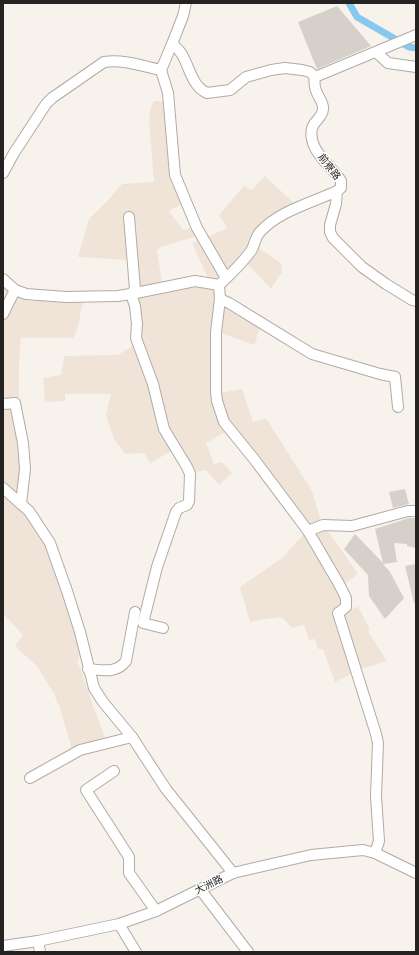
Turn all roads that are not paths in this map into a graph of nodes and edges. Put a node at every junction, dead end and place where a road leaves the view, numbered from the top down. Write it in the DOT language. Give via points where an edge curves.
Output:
graph roads {
  1 [pos="186,3"];
  2 [pos="416,35"];
  3 [pos="172,44"];
  4 [pos="378,51"];
  5 [pos="416,67"];
  6 [pos="161,70"];
  7 [pos="315,77"];
  8 [pos="3,173"];
  9 [pos="336,192"];
  10 [pos="129,217"];
  11 [pos="3,279"];
  12 [pos="222,282"];
  13 [pos="15,290"];
  14 [pos="131,294"];
  15 [pos="220,299"];
  16 [pos="416,301"];
  17 [pos="3,314"];
  18 [pos="3,404"];
  19 [pos="398,407"];
  20 [pos="3,488"];
  21 [pos="20,504"];
  22 [pos="416,511"];
  23 [pos="308,532"];
  24 [pos="135,612"];
  25 [pos="163,628"];
  26 [pos="88,668"];
  27 [pos="132,737"];
  28 [pos="114,772"];
  29 [pos="30,778"];
  30 [pos="375,853"];
  31 [pos="416,873"];
  32 [pos="233,874"];
  33 [pos="200,889"];
  34 [pos="156,911"];
  35 [pos="119,924"];
  36 [pos="38,941"];
  37 [pos="3,946"];
  38 [pos="40,952"];
  39 [pos="136,952"];
  40 [pos="248,952"];
  1 -- 3 [label="street"];
  2 -- 4 [label="street"];
  3 -- 6 [label="street"];
  3 -- 7 [label="street" via="182,54 197,85 207,93 230,90 246,77 271,70 302,70 310,72"];
  4 -- 5 [label="street" via="388,62"];
  4 -- 7 [label="street"];
  6 -- 8 [label="street" via="119,60 104,62 46,104"];
  6 -- 12 [label="street" via="168,93 175,175"];
  7 -- 9 [label="street, 前寮路" via="315,90 324,108 313,126 313,140 320,156 341,181 341,188"];
  9 -- 12 [label="street, 前寮路" via="286,212 259,232 252,250"];
  9 -- 16 [label="street" via="330,229 333,238 374,276"];
  10 -- 14 [label="street" via="135,289"];
  11 -- 13 [label="street"];
  12 -- 14 [label="street" via="195,281"];
  12 -- 15 [label="street"];
  13 -- 14 [label="street" via="26,294 66,297"];
  13 -- 17 [label="street"];
  14 -- 25 [label="street" via="135,306 136,338 153,384 164,428 190,474 189,501 176,512 143,622"];
  15 -- 19 [label="street" via="312,354 395,377"];
  15 -- 23 [label="street" via="216,332 216,392 224,422"];
  18 -- 21 [label="street" via="15,403 18,414 26,468"];
  20 -- 21 [label="street"];
  21 -- 26 [label="street" via="29,511 50,543 80,632"];
  22 -- 23 [label="street" via="352,526 323,525"];
  23 -- 30 [label="street" via="346,598 346,607 338,613 378,743 376,796 379,841"];
  24 -- 26 [label="street" via="124,664 110,671"];
  26 -- 27 [label="street" via="94,688"];
  27 -- 29 [label="street" via="80,750"];
  27 -- 32 [label="street" via="166,789"];
  28 -- 34 [label="street" via="86,790 129,858 129,873"];
  30 -- 31 [label="street, 大洲路"];
  30 -- 32 [label="street, 大洲路" via="363,850 311,855"];
  32 -- 33 [label="street, 大洲路"];
  33 -- 34 [label="street, 大洲路"];
  33 -- 40 [label="street"];
  34 -- 35 [label="street, 大洲路"];
  35 -- 36 [label="street, 大洲路"];
  35 -- 39 [label="street"];
  36 -- 37 [label="street, 大洲路"];
  36 -- 38 [label="street"];
}
